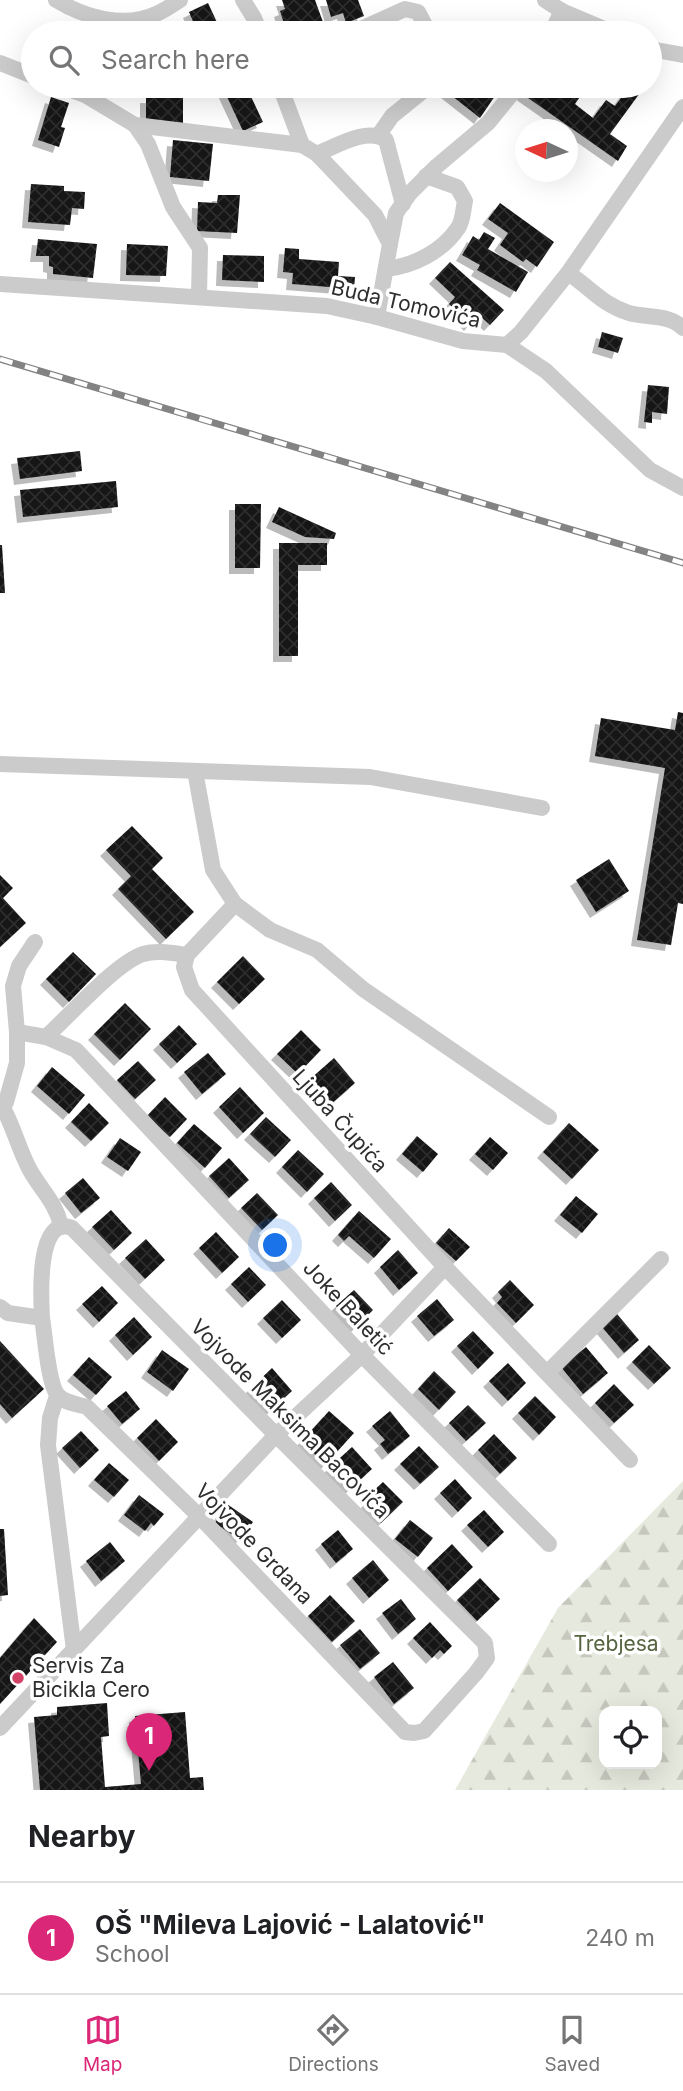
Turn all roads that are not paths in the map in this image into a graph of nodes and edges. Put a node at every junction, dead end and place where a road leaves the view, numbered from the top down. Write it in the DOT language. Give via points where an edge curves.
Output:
graph roads {
  1 [pos="56,0"];
  2 [pos="180,0"];
  3 [pos="545,0"];
  4 [pos="247,1"];
  5 [pos="562,11"];
  6 [pos="255,21"];
  7 [pos="378,21"];
  8 [pos="423,21"];
  9 [pos="557,21"];
  10 [pos="586,21"];
  11 [pos="662,51"];
  12 [pos="683,55"];
  13 [pos="0,63"];
  14 [pos="21,71"];
  15 [pos="90,98"];
  16 [pos="284,98"];
  17 [pos="414,98"];
  18 [pos="508,98"];
  19 [pos="683,107"];
  20 [pos="135,125"];
  21 [pos="378,136"];
  22 [pos="302,145"];
  23 [pos="317,154"];
  24 [pos="426,177"];
  25 [pos="403,204"];
  26 [pos="390,244"];
  27 [pos="386,269"];
  28 [pos="568,273"];
  29 [pos="0,284"];
  30 [pos="199,297"];
  31 [pos="377,317"];
  32 [pos="683,328"];
  33 [pos="507,345"];
  34 [pos="683,488"];
  35 [pos="0,764"];
  36 [pos="195,771"];
  37 [pos="542,808"];
  38 [pos="235,904"];
  39 [pos="35,942"];
  40 [pos="187,955"];
  41 [pos="18,1032"];
  42 [pos="46,1037"];
  43 [pos="1,1107"];
  44 [pos="549,1117"];
  45 [pos="63,1225"];
  46 [pos="661,1259"];
  47 [pos="445,1267"];
  48 [pos="0,1307"];
  49 [pos="42,1318"];
  50 [pos="362,1355"];
  51 [pos="547,1373"];
  52 [pos="57,1396"];
  53 [pos="276,1436"];
  54 [pos="630,1460"];
  55 [pos="199,1516"];
  56 [pos="549,1544"];
  57 [pos="485,1643"];
  58 [pos="74,1650"];
  59 [pos="0,1728"];
  1 -- 2 [label="street" via="74,11 124,20 155,15"];
  3 -- 5 [label="street"];
  4 -- 6 [label="street"];
  5 -- 9 [label="street"];
  5 -- 10 [label="street"];
  7 -- 8 [label="street" via="405,9 418,12"];
  11 -- 12 [label="street"];
  13 -- 14 [label="street"];
  15 -- 20 [label="street"];
  16 -- 22 [label="street"];
  17 -- 21 [label="street" via="392,116"];
  18 -- 24 [label="street" via="488,123"];
  19 -- 28 [label="street"];
  20 -- 22 [label="street"];
  20 -- 30 [label="street" via="148,144 173,207 200,248"];
  21 -- 23 [label="street" via="366,135"];
  21 -- 25 [label="street" via="386,140"];
  22 -- 23 [label="street"];
  23 -- 26 [label="street" via="375,215"];
  24 -- 25 [label="street"];
  24 -- 27 [label="street" via="457,187 465,201 459,227 428,256"];
  25 -- 26 [label="street" via="396,213"];
  26 -- 27 [label="street"];
  27 -- 31 [label="street"];
  28 -- 32 [label="street" via="599,299"];
  28 -- 33 [label="street"];
  29 -- 30 [label="street, Buda Tomovića"];
  30 -- 31 [label="street, Buda Tomovića" via="327,306"];
  31 -- 33 [label="street, Buda Tomovića" via="463,341"];
  33 -- 34 [label="street" via="546,372 650,470"];
  35 -- 36 [label="street"];
  36 -- 37 [label="street" via="370,777"];
  36 -- 38 [label="street" via="213,870"];
  38 -- 40 [label="street"];
  38 -- 44 [label="street" via="270,930 317,950 363,989"];
  39 -- 41 [label="street" via="19,966 13,986"];
  40 -- 42 [label="street" via="158,951 125,963"];
  40 -- 47 [label="street, Ljuba Čupića" via="184,967 192,990"];
  41 -- 42 [label="street, Joke Baletić"];
  41 -- 43 [label="street" via="17,1063"];
  42 -- 50 [label="street, Joke Baletić" via="76,1050"];
  43 -- 45 [label="street"];
  45 -- 49 [label="street" via="49,1238 44,1258"];
  45 -- 53 [label="street, Vojvode Maksima Bacovića" via="72,1228"];
  46 -- 51 [label="street"];
  47 -- 50 [label="street"];
  47 -- 51 [label="street, Ljuba Čupića"];
  48 -- 49 [label="street" via="8,1313"];
  49 -- 52 [label="street"];
  50 -- 53 [label="street"];
  50 -- 56 [label="street, Joke Baletić"];
  51 -- 54 [label="street, Ljuba Čupića"];
  52 -- 55 [label="street, Vojvode Grdana" via="87,1407"];
  52 -- 58 [label="street" via="48,1445"];
  53 -- 55 [label="street"];
  53 -- 57 [label="street, Vojvode Maksima Bacovića"];
  55 -- 57 [label="street, Vojvode Grdana" via="405,1732 424,1731 476,1673 486,1658"];
  55 -- 58 [label="street"];
  58 -- 59 [label="street"];
}
